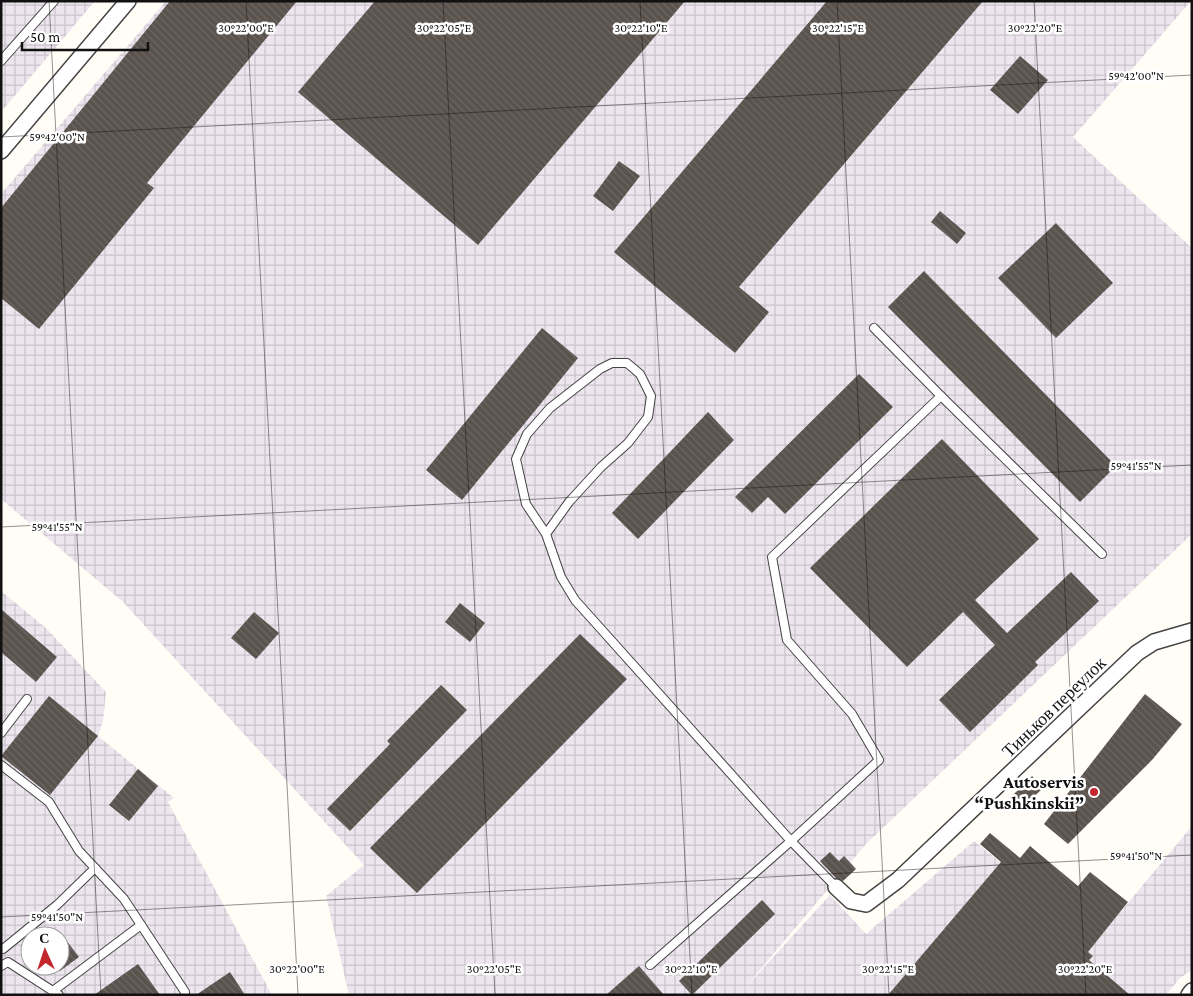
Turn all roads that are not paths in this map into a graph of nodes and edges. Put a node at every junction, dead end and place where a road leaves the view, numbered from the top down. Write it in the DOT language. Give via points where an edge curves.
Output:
graph roads {
  1 [pos="54,1"];
  2 [pos="128,1"];
  3 [pos="1,61"];
  4 [pos="1,151"];
  5 [pos="874,328"];
  6 [pos="941,396"];
  7 [pos="546,534"];
  8 [pos="1102,554"];
  9 [pos="1192,631"];
  10 [pos="27,699"];
  11 [pos="1,733"];
  12 [pos="1,765"];
  13 [pos="791,841"];
  14 [pos="95,868"];
  15 [pos="836,887"];
  16 [pos="141,925"];
  17 [pos="2,947"];
  18 [pos="4,964"];
  19 [pos="650,965"];
  20 [pos="1192,991"];
  21 [pos="56,993"];
  22 [pos="185,994"];
  23 [pos="1189,995"];
  1 -- 3 [label="lane"];
  2 -- 4 [label="street"];
  5 -- 6 [label="lane"];
  6 -- 8 [label="lane"];
  6 -- 13 [label="lane" via="772,557 787,640 852,714 879,760"];
  7 -- 7 [label="lane" via="526,504 516,459 528,434 550,408 600,369 612,363 627,363 640,374 652,396 648,417 628,443 570,502"];
  7 -- 13 [label="lane" via="562,577 575,600"];
  9 -- 15 [label="street, Тиньков переулок" via="1154,642 1137,653 898,880 866,904 851,901"];
  10 -- 11 [label="lane"];
  12 -- 14 [label="lane" via="49,802 79,851"];
  13 -- 15 [label="lane"];
  13 -- 19 [label="lane"];
  14 -- 16 [label="lane"];
  14 -- 17 [label="lane" via="57,905"];
  16 -- 21 [label="lane"];
  16 -- 22 [label="lane"];
  17 -- 18 [label="lane"];
  18 -- 21 [label="lane"];
  20 -- 23 [label="street"];
}
